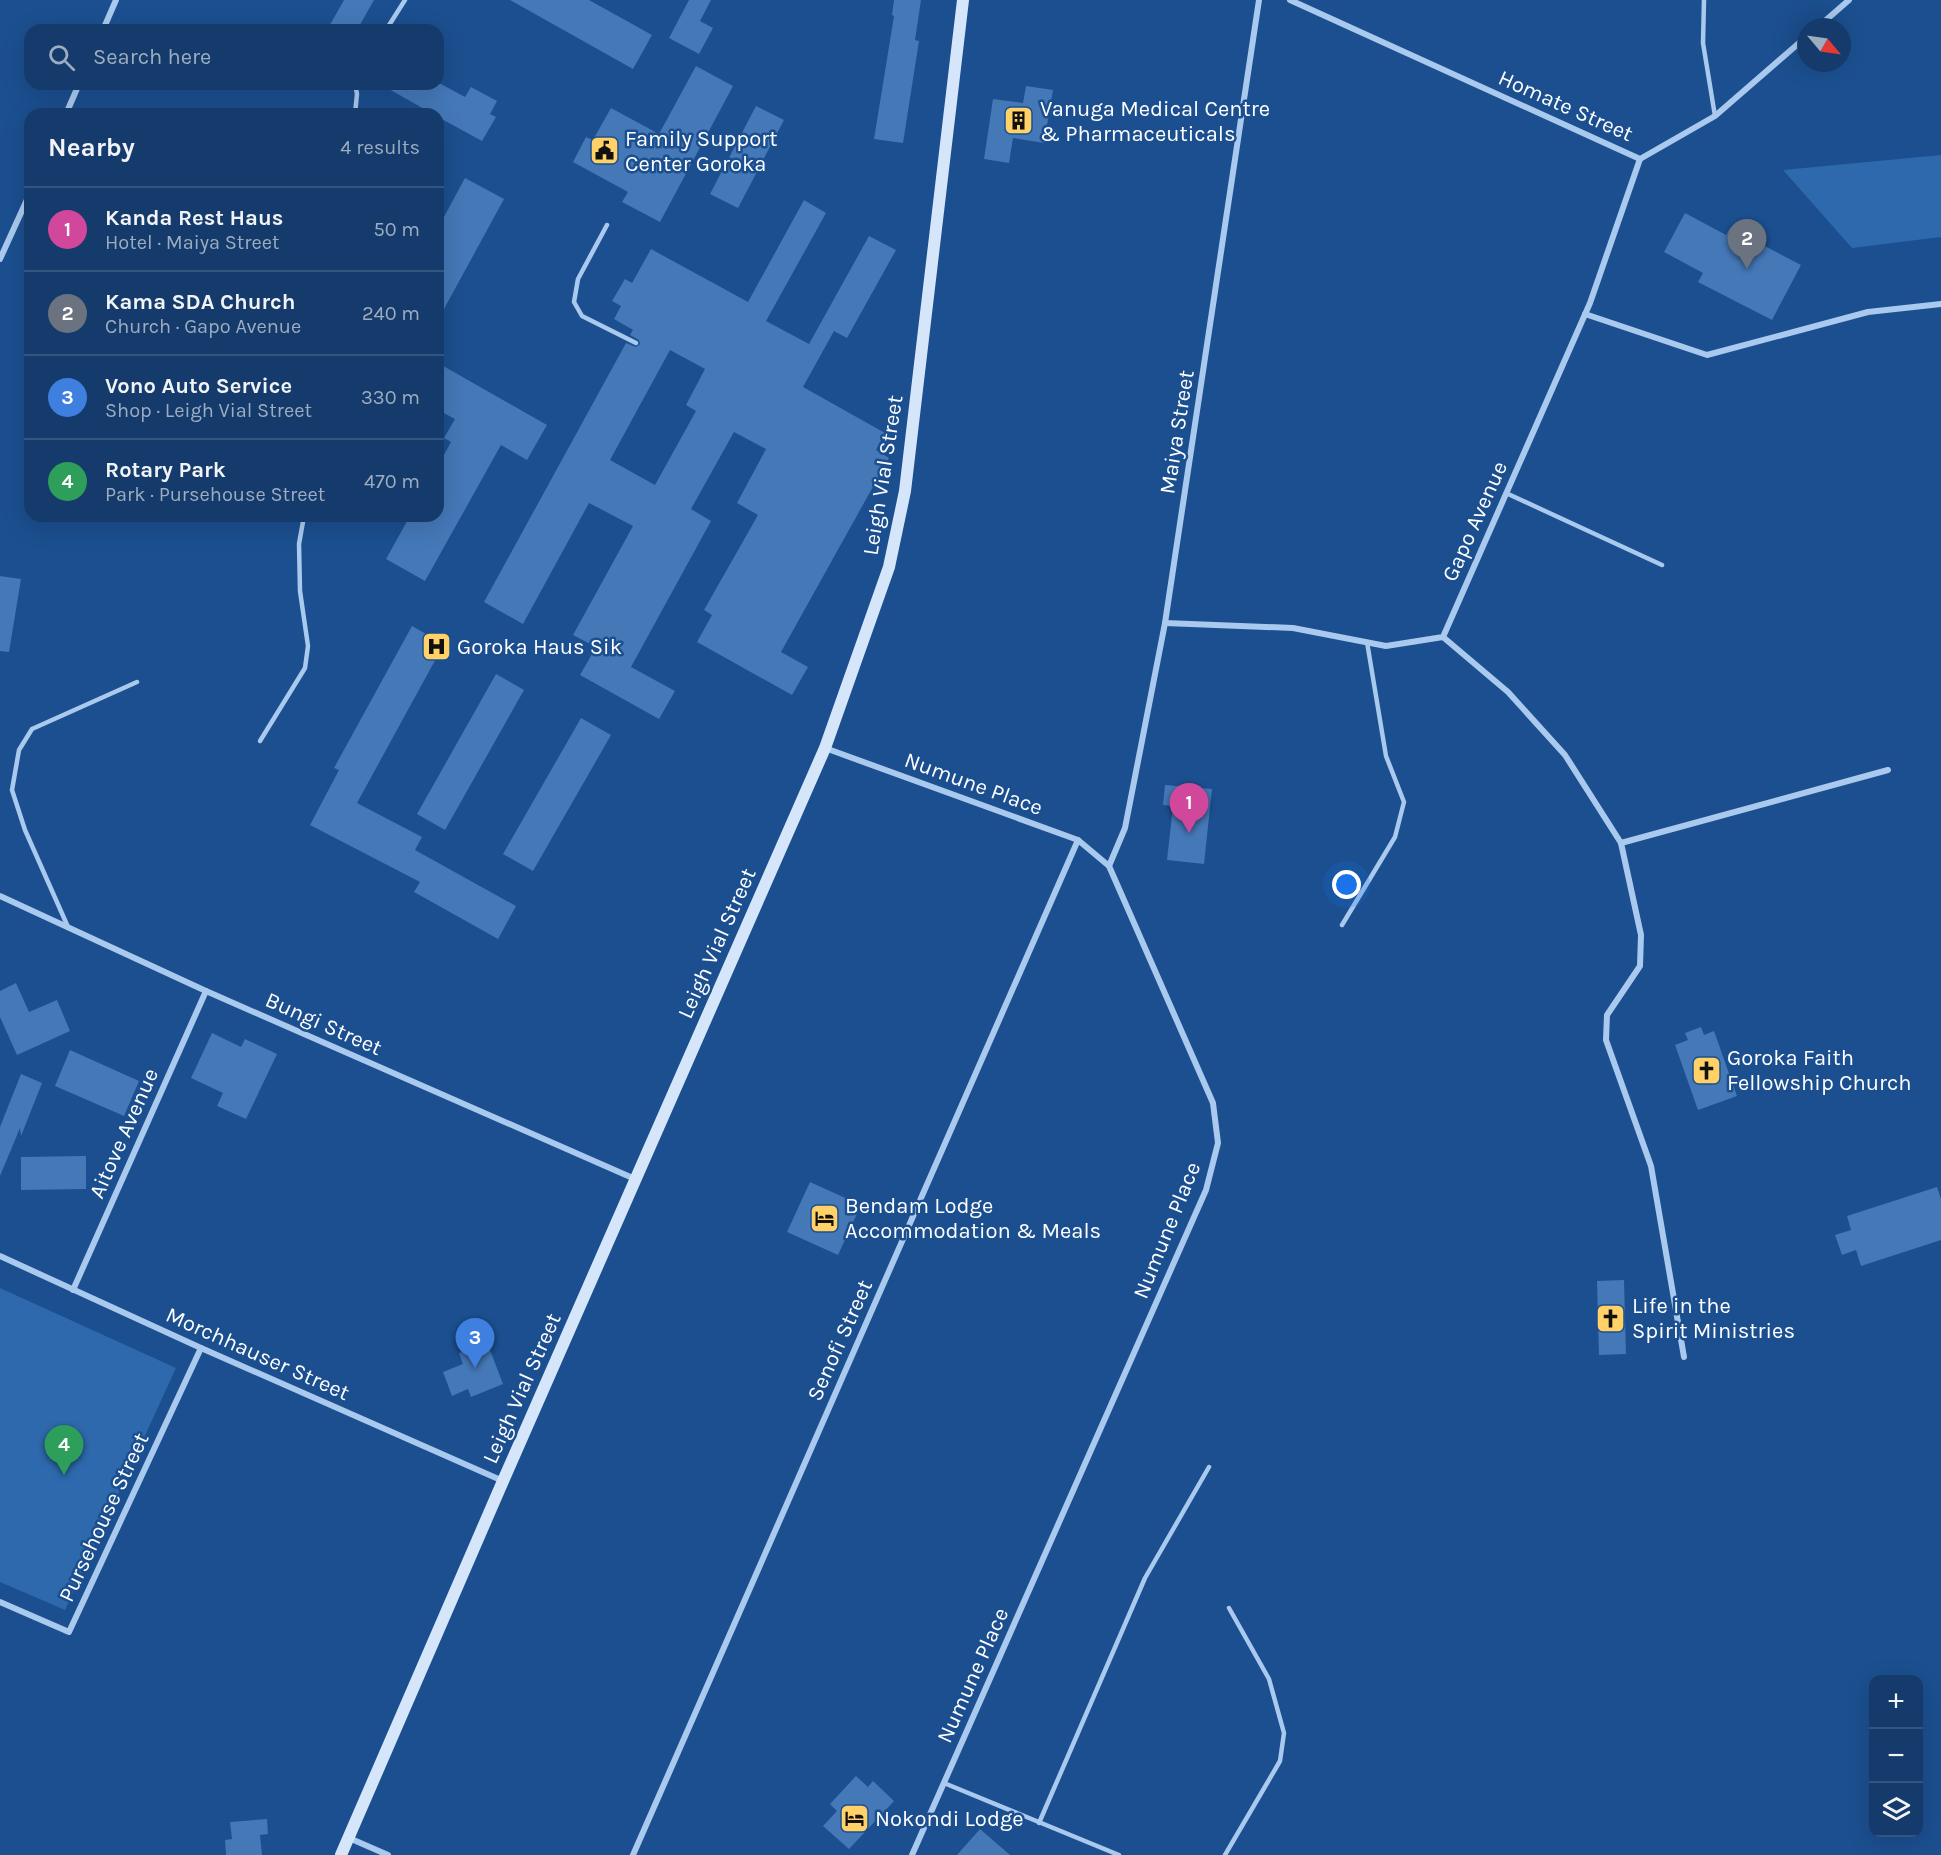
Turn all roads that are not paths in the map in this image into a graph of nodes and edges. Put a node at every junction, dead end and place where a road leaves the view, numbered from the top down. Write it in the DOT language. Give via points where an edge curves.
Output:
graph roads {
  1 [pos="116,0"];
  2 [pos="405,0"];
  3 [pos="963,0"];
  4 [pos="1259,0"];
  5 [pos="1290,0"];
  6 [pos="1704,0"];
  7 [pos="1849,0"];
  8 [pos="1828,18"];
  9 [pos="106,24"];
  10 [pos="390,24"];
  11 [pos="1797,45"];
  12 [pos="77,90"];
  13 [pos="356,90"];
  14 [pos="69,108"];
  15 [pos="356,108"];
  16 [pos="1715,116"];
  17 [pos="1640,159"];
  18 [pos="24,206"];
  19 [pos="607,225"];
  20 [pos="0,259"];
  21 [pos="1941,304"];
  22 [pos="1585,314"];
  23 [pos="636,343"];
  24 [pos="1506,493"];
  25 [pos="303,522"];
  26 [pos="1662,565"];
  27 [pos="1166,623"];
  28 [pos="1443,637"];
  29 [pos="1366,642"];
  30 [pos="137,682"];
  31 [pos="260,741"];
  32 [pos="825,748"];
  33 [pos="1888,770"];
  34 [pos="1078,840"];
  35 [pos="1621,843"];
  36 [pos="1109,866"];
  37 [pos="0,896"];
  38 [pos="1342,925"];
  39 [pos="68,927"];
  40 [pos="206,991"];
  41 [pos="635,1180"];
  42 [pos="0,1256"];
  43 [pos="73,1290"];
  44 [pos="201,1348"];
  45 [pos="1684,1357"];
  46 [pos="1209,1467"];
  47 [pos="503,1481"];
  48 [pos="0,1602"];
  49 [pos="1229,1608"];
  50 [pos="944,1783"];
  51 [pos="1039,1823"];
  52 [pos="349,1838"];
  53 [pos="341,1855"];
  54 [pos="388,1855"];
  55 [pos="633,1855"];
  56 [pos="912,1855"];
  57 [pos="1119,1855"];
  58 [pos="1225,1855"];
  1 -- 9 [label="street"];
  2 -- 10 [label="lane"];
  3 -- 32 [label="street, Leigh Vial Street" via="905,491 889,567"];
  4 -- 27 [label="street, Maiya Street"];
  5 -- 17 [label="street, Homate Street"];
  6 -- 16 [label="lane" via="1703,43"];
  7 -- 8 [label="street"];
  11 -- 16 [label="street, Homate Street"];
  12 -- 14 [label="street"];
  13 -- 15 [label="lane"];
  16 -- 17 [label="street, Homate Street"];
  17 -- 22 [label="street, Gapo Avenue"];
  18 -- 20 [label="street"];
  19 -- 23 [label="lane" via="578,279 574,302 582,316"];
  21 -- 22 [label="street" via="1868,312 1707,355"];
  22 -- 24 [label="street, Gapo Avenue"];
  24 -- 26 [label="lane"];
  24 -- 28 [label="street, Gapo Avenue"];
  25 -- 31 [label="lane" via="299,544 300,591 308,646 305,668"];
  27 -- 29 [label="street" via="1293,628"];
  27 -- 36 [label="street, Maiya Street" via="1125,828"];
  28 -- 29 [label="street" via="1386,646"];
  28 -- 35 [label="street" via="1508,692 1565,755"];
  29 -- 38 [label="lane" via="1386,756 1404,802 1395,837"];
  30 -- 39 [label="lane" via="32,729 19,750 12,790 25,830"];
  32 -- 34 [label="street, Numune Place"];
  32 -- 41 [label="street, Leigh Vial Street"];
  33 -- 35 [label="street"];
  34 -- 36 [label="street, Numune Place"];
  34 -- 55 [label="street, Senofi Street"];
  35 -- 45 [label="street" via="1641,935 1640,966 1607,1015 1606,1040 1651,1166"];
  36 -- 50 [label="street, Numune Place" via="1213,1102 1218,1143 1206,1190"];
  37 -- 39 [label="street, Bungi Street"];
  39 -- 40 [label="street, Bungi Street"];
  40 -- 41 [label="street, Bungi Street"];
  40 -- 43 [label="street, Aitove Avenue"];
  41 -- 47 [label="street, Leigh Vial Street"];
  42 -- 43 [label="street, Morchhauser Street"];
  43 -- 44 [label="street, Morchhauser Street"];
  44 -- 47 [label="street, Morchhauser Street"];
  44 -- 48 [label="street, Pursehouse Street" via="69,1632"];
  46 -- 51 [label="lane" via="1145,1578"];
  47 -- 52 [label="street, Leigh Vial Street"];
  49 -- 58 [label="lane" via="1269,1678 1284,1733 1280,1761"];
  50 -- 51 [label="lane"];
  50 -- 56 [label="street, Numune Place"];
  51 -- 57 [label="lane"];
  52 -- 53 [label="street, Leigh Vial Street"];
  52 -- 54 [label="street"];
}
